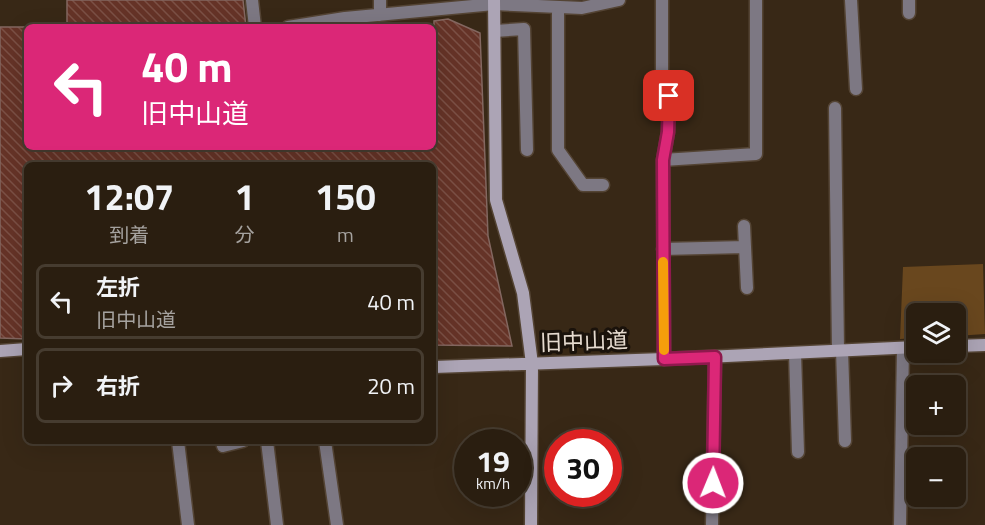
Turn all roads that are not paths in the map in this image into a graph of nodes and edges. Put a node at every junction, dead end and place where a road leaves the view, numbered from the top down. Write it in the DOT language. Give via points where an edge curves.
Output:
graph roads {
  1 [pos="252,0"];
  2 [pos="381,0"];
  3 [pos="618,0"];
  4 [pos="662,0"];
  5 [pos="756,0"];
  6 [pos="851,0"];
  7 [pos="909,0"];
  8 [pos="494,2"];
  9 [pos="558,7"];
  10 [pos="909,13"];
  11 [pos="380,15"];
  12 [pos="255,24"];
  13 [pos="307,24"];
  14 [pos="495,31"];
  15 [pos="856,89"];
  16 [pos="835,108"];
  17 [pos="527,150"];
  18 [pos="663,160"];
  19 [pos="603,185"];
  20 [pos="744,226"];
  21 [pos="745,247"];
  22 [pos="663,249"];
  23 [pos="747,288"];
  24 [pos="985,345"];
  25 [pos="966,346"];
  26 [pos="903,348"];
  27 [pos="906,348"];
  28 [pos="24,349"];
  29 [pos="840,350"];
  30 [pos="0,351"];
  31 [pos="795,353"];
  32 [pos="715,357"];
  33 [pos="664,359"];
  34 [pos="532,364"];
  35 [pos="436,367"];
  36 [pos="845,441"];
  37 [pos="178,444"];
  38 [pos="231,444"];
  39 [pos="267,444"];
  40 [pos="325,444"];
  41 [pos="223,446"];
  42 [pos="798,452"];
  43 [pos="188,525"];
  44 [pos="277,525"];
  45 [pos="337,525"];
  46 [pos="531,525"];
  47 [pos="712,525"];
  48 [pos="900,525"];
  1 -- 12 [label="street"];
  2 -- 11 [label="street"];
  3 -- 9 [label="street" via="582,8"];
  4 -- 18 [label="street" via="662,85 669,96"];
  5 -- 18 [label="street" via="756,154"];
  6 -- 15 [label="street"];
  7 -- 10 [label="street"];
  8 -- 9 [label="street"];
  8 -- 11 [label="street"];
  8 -- 14 [label="street"];
  9 -- 19 [label="street" via="558,150 584,185"];
  11 -- 13 [label="street"];
  14 -- 17 [label="street" via="524,29"];
  14 -- 34 [label="street" via="496,200 523,293"];
  16 -- 29 [label="street"];
  18 -- 22 [label="street"];
  20 -- 21 [label="street"];
  21 -- 22 [label="street"];
  21 -- 23 [label="street"];
  22 -- 33 [label="street"];
  24 -- 25 [label="street"];
  26 -- 27 [label="street, 旧中山道"];
  26 -- 29 [label="street, 旧中山道"];
  26 -- 48 [label="street"];
  28 -- 30 [label="street"];
  29 -- 31 [label="street, 旧中山道"];
  29 -- 36 [label="street"];
  31 -- 32 [label="street, 旧中山道"];
  31 -- 42 [label="street"];
  32 -- 33 [label="street, 旧中山道"];
  32 -- 47 [label="street"];
  33 -- 34 [label="street, 旧中山道"];
  34 -- 35 [label="street, 旧中山道"];
  34 -- 46 [label="street"];
  37 -- 43 [label="street"];
  38 -- 41 [label="street"];
  39 -- 44 [label="street"];
  40 -- 45 [label="street"];
}
